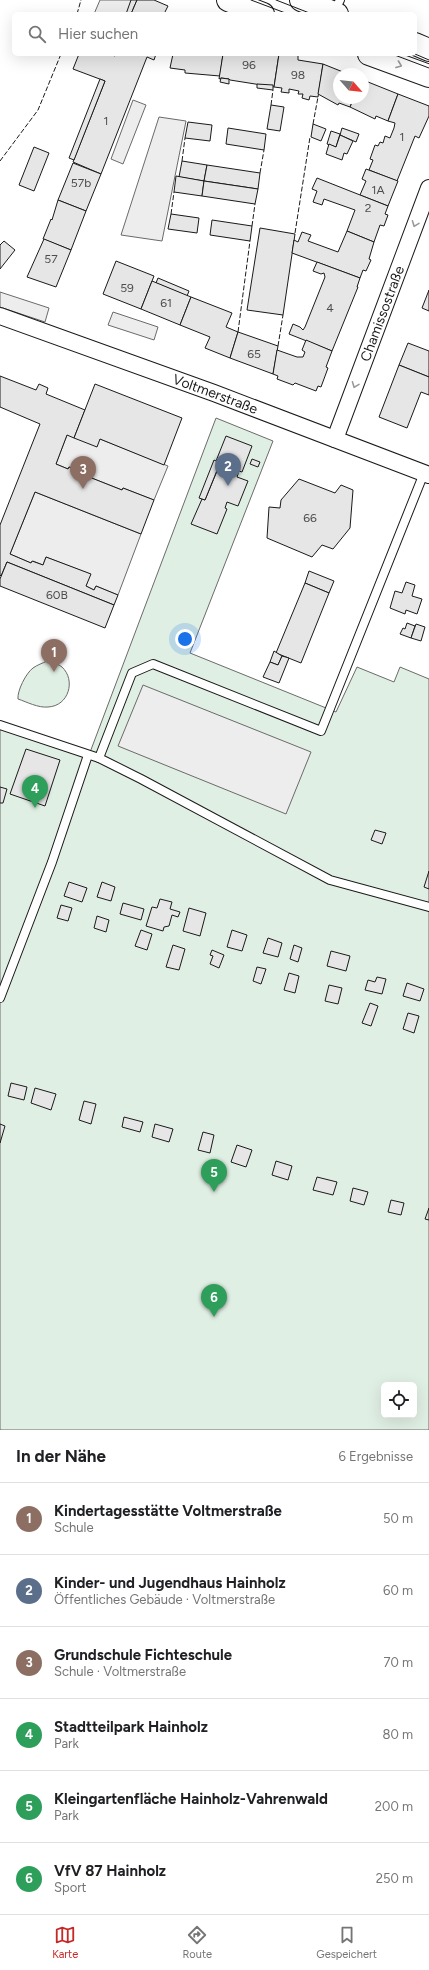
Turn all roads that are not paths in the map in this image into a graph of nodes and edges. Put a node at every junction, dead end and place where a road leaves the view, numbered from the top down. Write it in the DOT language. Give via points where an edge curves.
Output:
graph roads {
  1 [pos="228,0"];
  2 [pos="301,0"];
  3 [pos="337,9"];
  4 [pos="258,12"];
  5 [pos="417,45"];
  6 [pos="429,50"];
  7 [pos="374,56"];
  8 [pos="429,76"];
  9 [pos="429,188"];
  10 [pos="0,316"];
  11 [pos="335,439"];
  12 [pos="426,474"];
  13 [pos="0,725"];
  14 [pos="88,755"];
  15 [pos="99,758"];
  16 [pos="429,907"];
  17 [pos="0,998"];
  1 -- 4 [label="main road"];
  2 -- 3 [label="main road"];
  5 -- 6 [label="main road"];
  7 -- 8 [label="main road, one-way"];
  9 -- 11 [label="street, Chamissostraße, one-way"];
  10 -- 11 [label="street, Voltmerstraße"];
  11 -- 12 [label="street, Voltmerstraße"];
  12 -- 15 [label="lane" via="321,730 153,664 132,673"];
  13 -- 14 [label="lane"];
  14 -- 15 [label="lane"];
  14 -- 17 [label="lane" via="52,862"];
  15 -- 16 [label="lane" via="330,880"];
}
